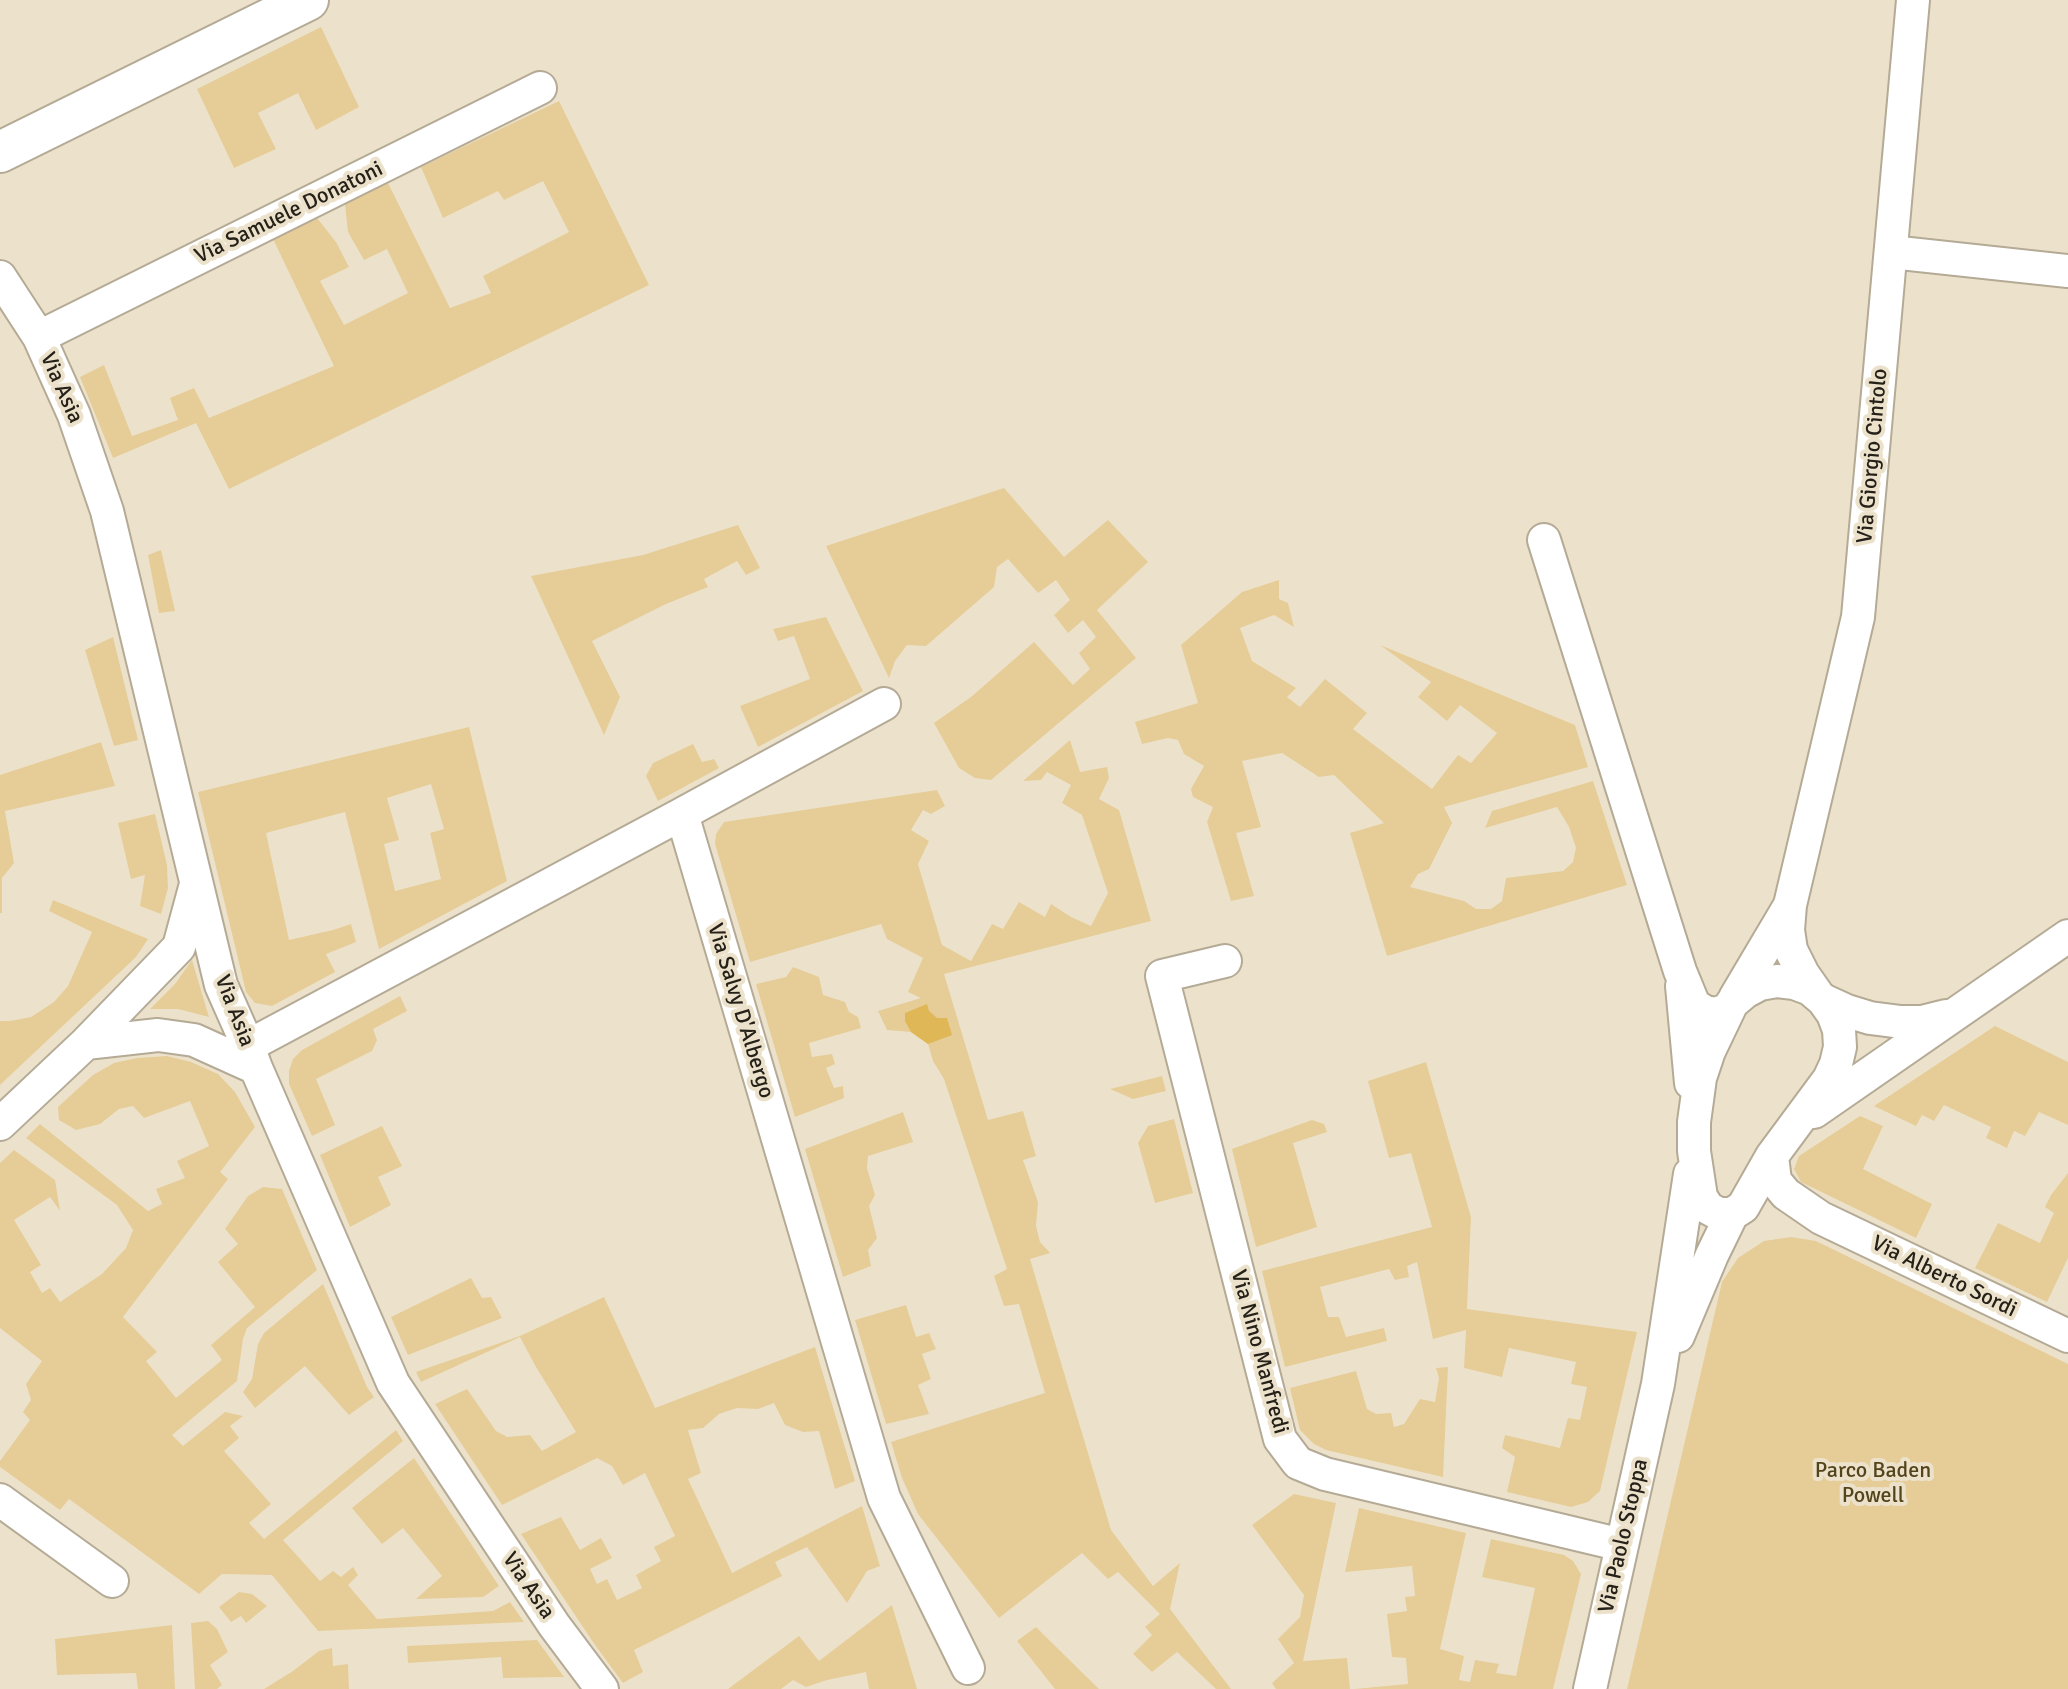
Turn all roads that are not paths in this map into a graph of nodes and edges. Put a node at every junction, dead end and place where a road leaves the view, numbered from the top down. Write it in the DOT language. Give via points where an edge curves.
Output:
graph roads {
  1 [pos="308,0"];
  2 [pos="1913,0"];
  3 [pos="540,88"];
  4 [pos="0,152"];
  5 [pos="1891,252"];
  6 [pos="2068,271"];
  7 [pos="0,277"];
  8 [pos="39,337"];
  9 [pos="1544,540"];
  10 [pos="884,704"];
  11 [pos="682,814"];
  12 [pos="197,881"];
  13 [pos="1790,905"];
  14 [pos="2068,936"];
  15 [pos="1225,961"];
  16 [pos="1680,971"];
  17 [pos="1820,997"];
  18 [pos="1730,1007"];
  19 [pos="1957,1013"];
  20 [pos="86,1043"];
  21 [pos="252,1057"];
  22 [pos="0,1124"];
  23 [pos="1795,1125"];
  24 [pos="1694,1137"];
  25 [pos="1772,1156"];
  26 [pos="1733,1213"];
  27 [pos="1821,1218"];
  28 [pos="2068,1336"];
  29 [pos="1658,1384"];
  30 [pos="0,1500"];
  31 [pos="1622,1545"];
  32 [pos="112,1581"];
  33 [pos="968,1668"];
  34 [pos="602,1689"];
  35 [pos="1590,1689"];
  1 -- 4 [label="main road"];
  2 -- 5 [label="street, Via Giorgio Cintolo"];
  3 -- 8 [label="street, Via Samuele Donatoni"];
  5 -- 6 [label="street"];
  5 -- 13 [label="street, Via Giorgio Cintolo" via="1858,617"];
  7 -- 8 [label="street, Via Asia"];
  8 -- 12 [label="street, Via Asia" via="74,415 107,511"];
  9 -- 16 [label="street"];
  10 -- 11 [label="street"];
  11 -- 21 [label="street"];
  11 -- 33 [label="street, Via Salvy D'Albergo" via="884,1498"];
  12 -- 20 [label="street" via="179,947"];
  12 -- 21 [label="street, Via Asia" via="221,985"];
  13 -- 17 [label="street, Via Giorgio Cintolo" via="1791,950"];
  13 -- 18 [label="street, Via Giorgio Cintolo"];
  14 -- 19 [label="street"];
  15 -- 31 [label="street, Via Nino Manfredi" via="1162,976 1280,1439 1298,1463 1325,1474"];
  16 -- 18 [label="street" via="1694,1005 1715,1014"];
  16 -- 24 [label="street"];
  17 -- 18 [label="street" via="1794,983 1777,981 1745,992"];
  17 -- 19 [label="street" via="1847,1011 1901,1022"];
  17 -- 23 [label="street, Via Giorgio Cintolo" via="1833,1014 1840,1047 1829,1079"];
  18 -- 24 [label="street, Via Giorgio Cintolo" via="1700,1078"];
  19 -- 23 [label="street"];
  20 -- 21 [label="street" via="158,1035"];
  20 -- 22 [label="street"];
  21 -- 34 [label="street, Via Asia" via="393,1383"];
  23 -- 25 [label="street, Via Paolo Stoppa"];
  24 -- 26 [label="street" via="1704,1203 1719,1214"];
  24 -- 29 [label="street, Via Paolo Stoppa"];
  25 -- 26 [label="street, Via Paolo Stoppa" via="1747,1202"];
  25 -- 27 [label="street, Via Alberto Sordi" via="1775,1181"];
  26 -- 27 [label="street, Via Alberto Sordi" via="1771,1211"];
  26 -- 29 [label="street, Via Paolo Stoppa"];
  27 -- 28 [label="street, Via Alberto Sordi"];
  29 -- 31 [label="street, Via Paolo Stoppa"];
  30 -- 32 [label="street"];
  31 -- 35 [label="street, Via Paolo Stoppa"];
}
